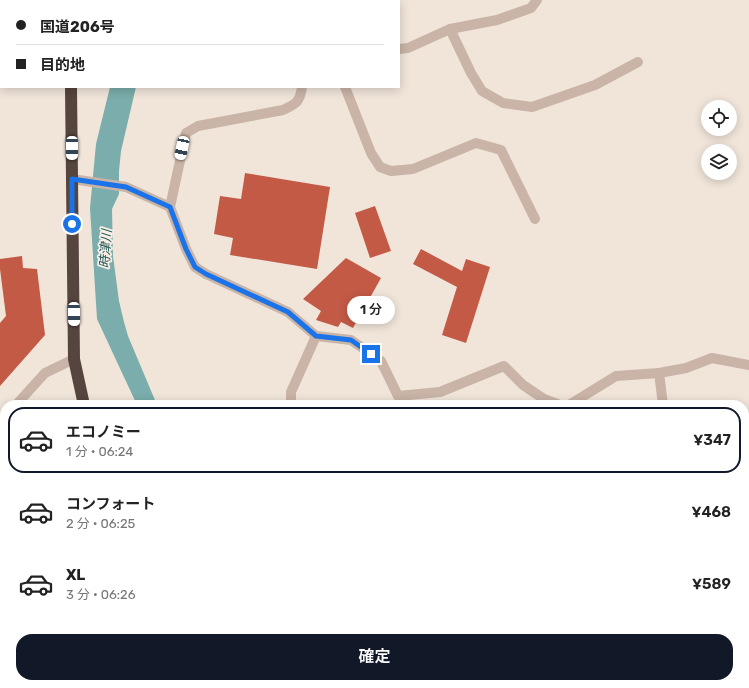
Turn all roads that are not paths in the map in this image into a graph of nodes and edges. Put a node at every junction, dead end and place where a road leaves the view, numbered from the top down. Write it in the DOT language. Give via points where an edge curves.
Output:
graph roads {
  1 [pos="537,0"];
  2 [pos="450,29"];
  3 [pos="400,49"];
  4 [pos="638,62"];
  5 [pos="72,88"];
  6 [pos="302,88"];
  7 [pos="344,88"];
  8 [pos="72,179"];
  9 [pos="170,207"];
  10 [pos="535,219"];
  11 [pos="316,336"];
  12 [pos="74,359"];
  13 [pos="749,365"];
  14 [pos="659,373"];
  15 [pos="21,400"];
  16 [pos="83,400"];
  17 [pos="291,400"];
  18 [pos="398,400"];
  19 [pos="547,400"];
  20 [pos="576,400"];
  21 [pos="662,400"];
  1 -- 2 [label="street" via="532,8 497,20"];
  2 -- 3 [label="street" via="408,48"];
  2 -- 4 [label="street" via="482,91 503,102 532,107 595,86"];
  5 -- 8 [label="highway"];
  6 -- 9 [label="street" via="295,104 283,110 198,126 186,133"];
  7 -- 10 [label="street" via="371,153 380,167 391,171 413,169 476,143 502,150"];
  8 -- 9 [label="street" via="126,187"];
  8 -- 12 [label="highway"];
  9 -- 11 [label="street" via="195,267 288,312"];
  11 -- 17 [label="street" via="291,392"];
  11 -- 18 [label="street" via="351,340 381,361"];
  12 -- 15 [label="street" via="45,373"];
  12 -- 16 [label="highway"];
  13 -- 14 [label="street" via="712,358 686,368"];
  14 -- 20 [label="street" via="616,376"];
  14 -- 21 [label="street"];
  18 -- 19 [label="street" via="440,392 504,366 523,385"];
}
